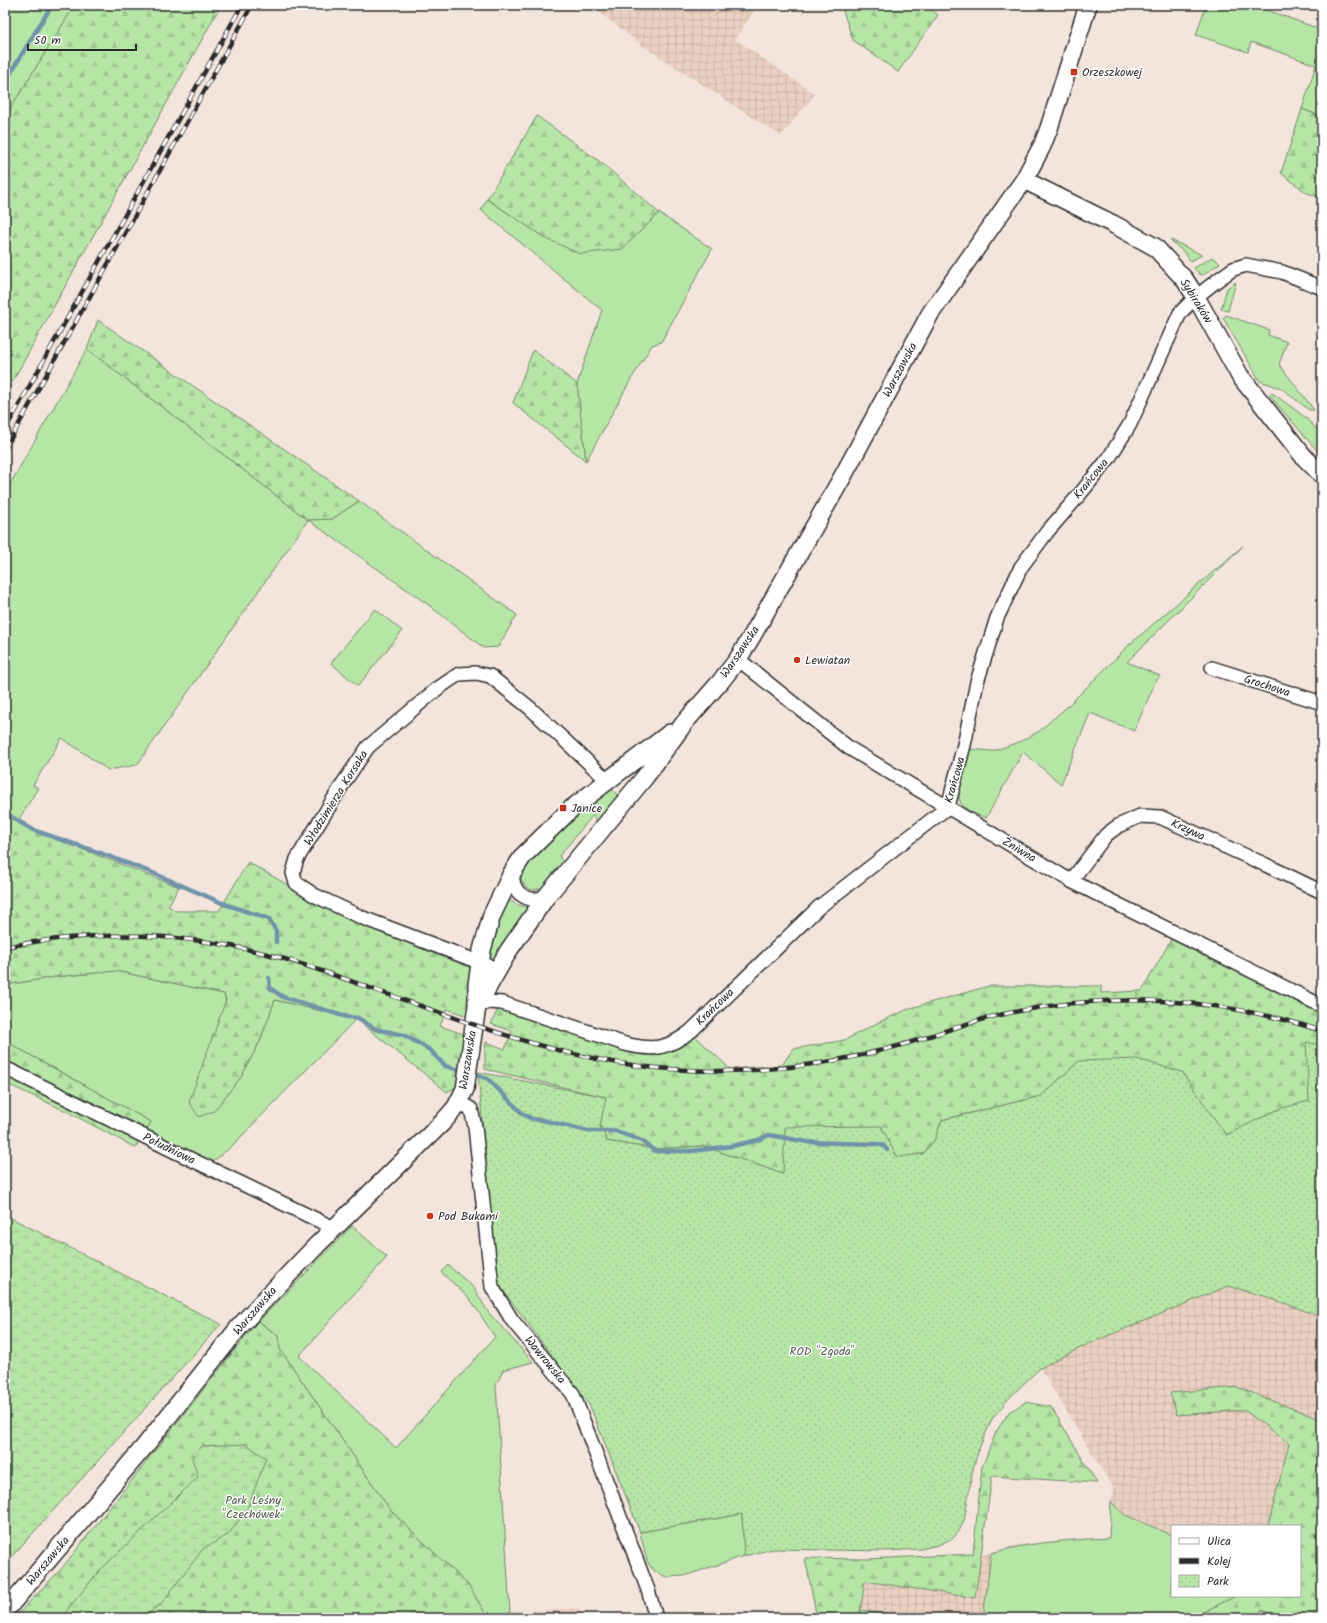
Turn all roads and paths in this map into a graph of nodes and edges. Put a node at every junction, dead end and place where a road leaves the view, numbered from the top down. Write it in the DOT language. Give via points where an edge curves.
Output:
graph roads {
  1 [pos="1088,5"];
  2 [pos="1024,180"];
  3 [pos="1322,288"];
  4 [pos="1196,297"];
  5 [pos="1322,475"];
  6 [pos="738,659"];
  7 [pos="1212,668"];
  8 [pos="1322,703"];
  9 [pos="684,722"];
  10 [pos="607,780"];
  11 [pos="948,807"];
  12 [pos="517,864"];
  13 [pos="1071,882"];
  14 [pos="552,890"];
  15 [pos="1322,892"];
  16 [pos="480,963"];
  17 [pos="497,969"];
  18 [pos="476,1006"];
  19 [pos="1322,1006"];
  20 [pos="5,1068"];
  21 [pos="460,1102"];
  22 [pos="334,1228"];
  23 [pos="5,1610"];
  24 [pos="656,1618"];
  1 -- 2 [label="street, Warszawska" via="1049,128"];
  2 -- 4 [label="street, Sybiraków" via="1155,247 1185,280"];
  2 -- 6 [label="street, Warszawska" via="930,314 843,476"];
  3 -- 4 [label="street, Krańcowa" via="1282,272 1246,265 1233,269"];
  4 -- 5 [label="street, Sybiraków" via="1240,376 1304,457"];
  4 -- 11 [label="street, Krańcowa" via="1180,314 1130,424 1109,458 1021,567 997,618 977,682"];
  6 -- 9 [label="street, Warszawska"];
  6 -- 11 [label="street, Żniwna" via="849,748"];
  7 -- 8 [label="street, Grochowa"];
  9 -- 10 [label="street, Warszawska"];
  9 -- 14 [label="street, Warszawska" via="645,777"];
  10 -- 12 [label="street, Warszawska" via="571,809"];
  10 -- 16 [label="street, Włodzimierza Korsaka" via="530,708 490,676 476,673 459,674 437,689 368,747 297,859 293,873 296,883 314,895 363,918"];
  11 -- 13 [label="street, Żniwna"];
  11 -- 18 [label="street, Krańcowa" via="819,907 691,1031 672,1043 653,1049 635,1047 502,1003 489,1002"];
  12 -- 14 [label="street, Warszawska" via="513,881 521,896 538,899"];
  12 -- 16 [label="street, Warszawska" via="492,915"];
  13 -- 15 [label="street, Krzywa" via="1106,835 1118,826 1140,816 1160,817"];
  13 -- 19 [label="street, Żniwna"];
  14 -- 17 [label="street, Warszawska"];
  16 -- 17 [label="street, Włodzimierza Korsaka"];
  16 -- 18 [label="street, Warszawska"];
  17 -- 18 [label="street, Warszawska"];
  18 -- 21 [label="street, Warszawska" via="468,1075"];
  20 -- 22 [label="street, Południowa"];
  21 -- 22 [label="street, Warszawska"];
  21 -- 24 [label="street, Wawrowska" via="471,1109 475,1126 492,1287 512,1320 573,1394 648,1590"];
  22 -- 23 [label="street, Warszawska" via="240,1326 139,1453"];
}
